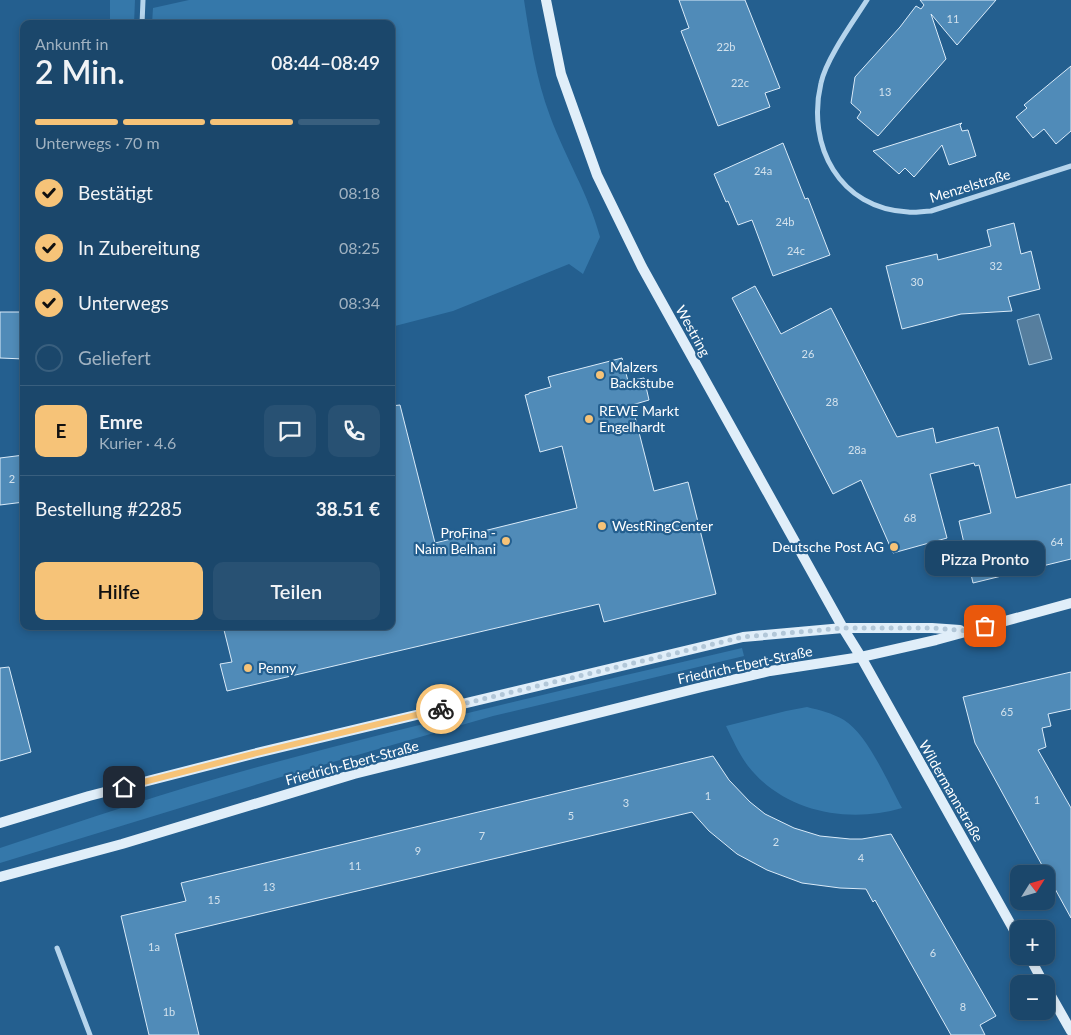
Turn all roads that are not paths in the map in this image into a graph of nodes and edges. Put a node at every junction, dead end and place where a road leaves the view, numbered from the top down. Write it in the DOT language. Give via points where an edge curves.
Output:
graph roads {
  1 [pos="143,0"];
  2 [pos="546,0"];
  3 [pos="867,0"];
  4 [pos="142,20"];
  5 [pos="1071,166"];
  6 [pos="1071,603"];
  7 [pos="843,628"];
  8 [pos="968,631"];
  9 [pos="860,657"];
  10 [pos="0,823"];
  11 [pos="0,877"];
  12 [pos="1010,923"];
  13 [pos="57,948"];
  14 [pos="1055,1003"];
  15 [pos="1071,1031"];
  16 [pos="90,1035"];
  1 -- 4 [label="street"];
  2 -- 7 [label="main road, Westring" via="561,74 597,175 642,267"];
  3 -- 5 [label="street, Menzelstraße" via="826,66 817,108 823,151 845,186 866,201 894,211 924,211"];
  6 -- 8 [label="main road, Friedrich-Ebert-Straße"];
  7 -- 8 [label="main road, Friedrich-Ebert-Straße"];
  7 -- 9 [label="main road, Westring"];
  7 -- 10 [label="main road, Friedrich-Ebert-Straße" via="743,637 244,756"];
  8 -- 9 [label="main road, Friedrich-Ebert-Straße"];
  9 -- 11 [label="main road, Friedrich-Ebert-Straße" via="770,671 364,772"];
  9 -- 12 [label="main road, Wildermannstraße"];
  13 -- 16 [label="street"];
  14 -- 15 [label="main road"];
}
